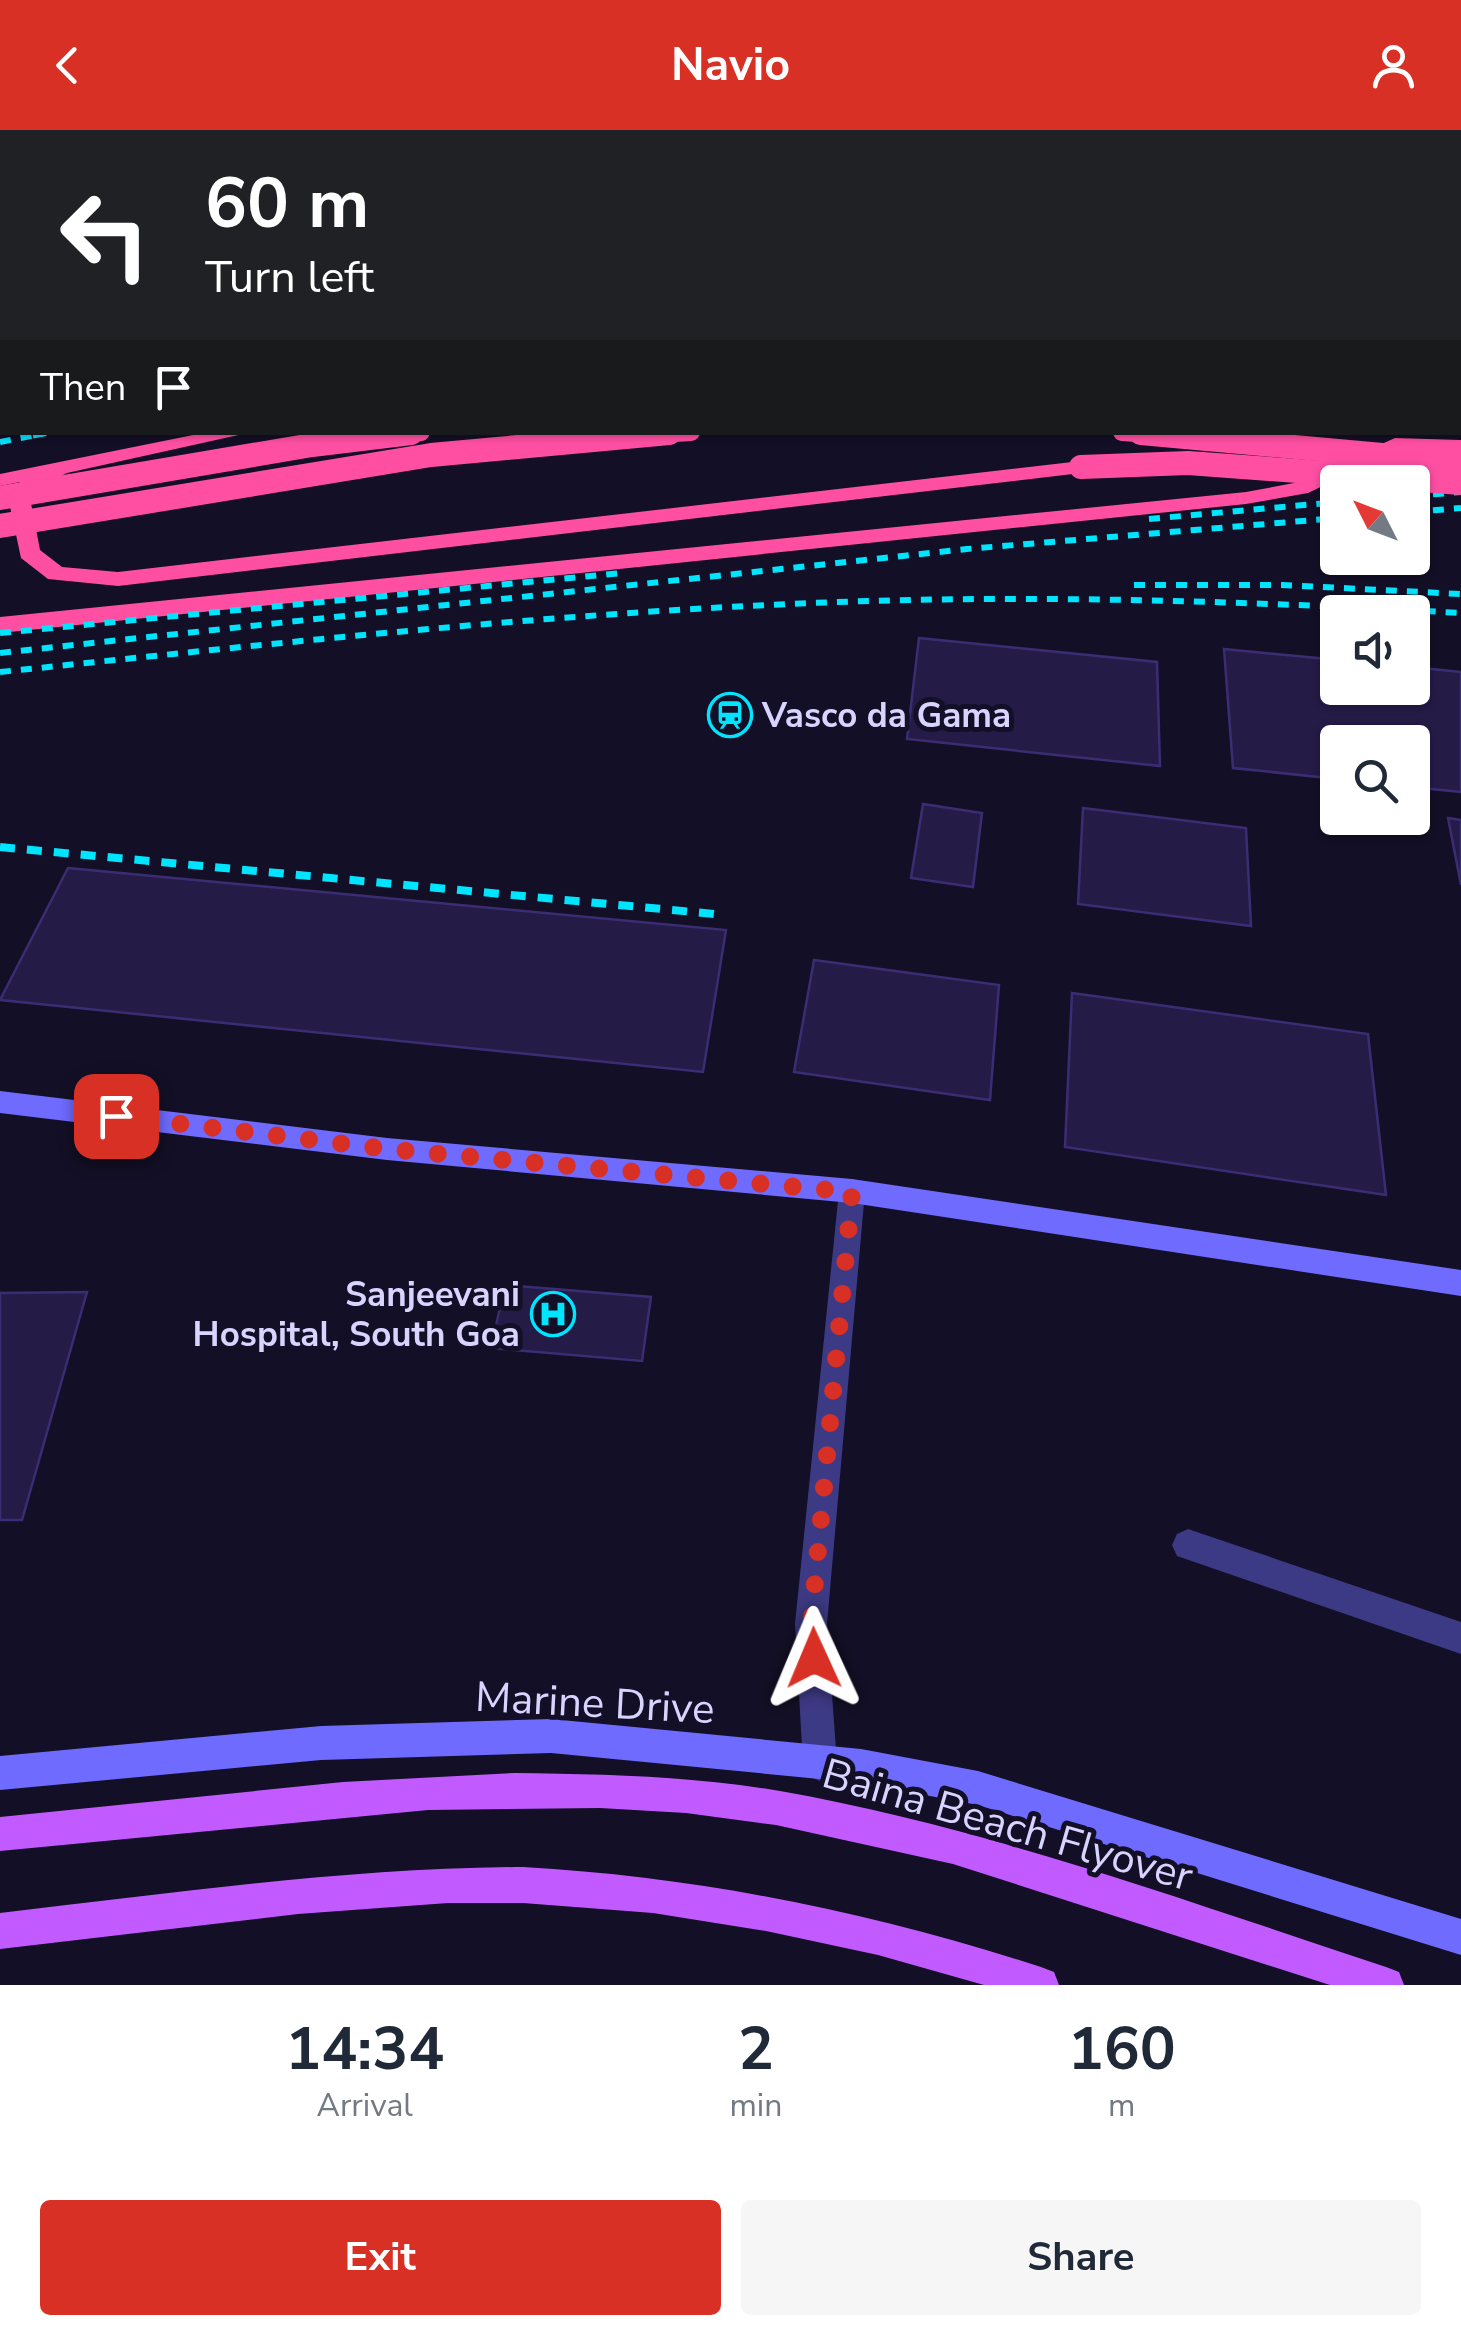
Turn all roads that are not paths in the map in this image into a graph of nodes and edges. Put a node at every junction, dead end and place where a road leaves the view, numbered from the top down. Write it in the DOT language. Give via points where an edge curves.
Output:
graph roads {
  1 [pos="227,435"];
  2 [pos="396,435"];
  3 [pos="620,435"];
  4 [pos="1168,435"];
  5 [pos="1461,446"];
  6 [pos="1461,462"];
  7 [pos="63,467"];
  8 [pos="0,480"];
  9 [pos="1461,483"];
  10 [pos="0,498"];
  11 [pos="0,526"];
  12 [pos="0,625"];
  13 [pos="0,1102"];
  14 [pos="852,1192"];
  15 [pos="1461,1283"];
  16 [pos="1188,1545"];
  17 [pos="1461,1638"];
  18 [pos="820,1764"];
  19 [pos="0,1773"];
  20 [pos="0,1834"];
  21 [pos="0,1930"];
  22 [pos="1461,1937"];
  23 [pos="1041,1985"];
  24 [pos="1386,1985"];
  1 -- 7 [label="highway"];
  2 -- 10 [label="highway, bridge"];
  3 -- 11 [label="highway, bridge" via="316,471"];
  4 -- 6 [label="highway, bridge"];
  5 -- 12 [label="highway" via="1396,444 1300,488 1246,498"];
  7 -- 8 [label="highway"];
  7 -- 9 [label="highway, bridge" via="33,481 20,497 29,553 56,574 118,579 1081,466 1188,463"];
  13 -- 14 [label="street" via="387,1149"];
  14 -- 15 [label="street"];
  14 -- 18 [label="street" via="811,1624"];
  16 -- 17 [label="street"];
  18 -- 19 [label="street, Marine Drive" via="551,1736 321,1743"];
  18 -- 22 [label="street, Marine Drive" via="978,1788"];
  20 -- 24 [label="main road, Baina Beach Flyover" via="417,1792 684,1796 895,1832"];
  21 -- 23 [label="main road" via="346,1892 596,1889 741,1909 899,1942"];
}
